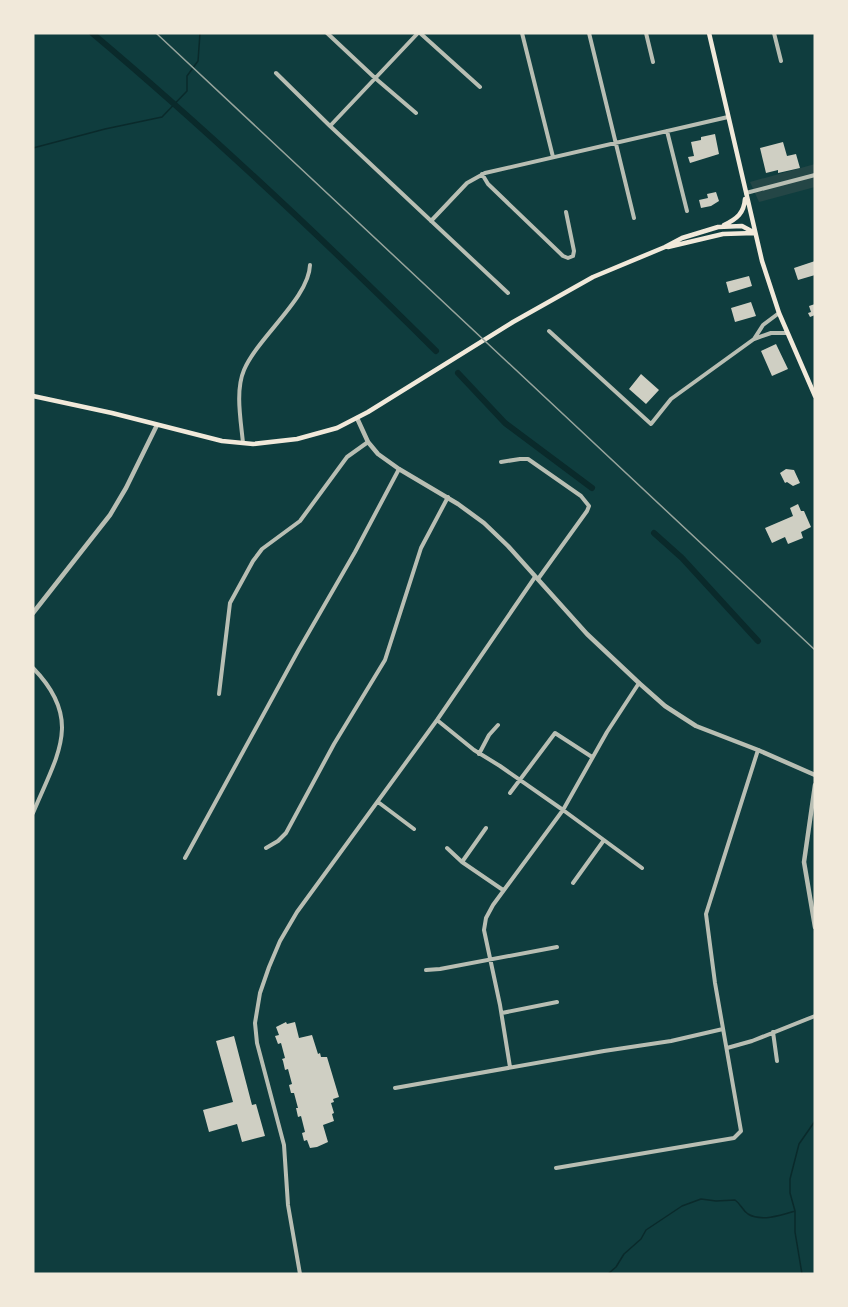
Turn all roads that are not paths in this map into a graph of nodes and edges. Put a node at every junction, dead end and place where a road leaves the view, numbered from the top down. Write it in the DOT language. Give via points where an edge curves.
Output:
graph roads {
  1 [pos="327,33"];
  2 [pos="419,33"];
  3 [pos="522,33"];
  4 [pos="589,33"];
  5 [pos="646,33"];
  6 [pos="709,33"];
  7 [pos="774,33"];
  8 [pos="781,61"];
  9 [pos="653,62"];
  10 [pos="276,73"];
  11 [pos="375,78"];
  12 [pos="480,87"];
  13 [pos="416,113"];
  14 [pos="728,117"];
  15 [pos="330,126"];
  16 [pos="667,131"];
  17 [pos="616,143"];
  18 [pos="553,158"];
  19 [pos="482,174"];
  20 [pos="815,175"];
  21 [pos="746,193"];
  22 [pos="687,210"];
  23 [pos="566,212"];
  24 [pos="634,218"];
  25 [pos="431,221"];
  26 [pos="718,227"];
  27 [pos="755,233"];
  28 [pos="665,247"];
  29 [pos="310,265"];
  30 [pos="508,293"];
  31 [pos="778,313"];
  32 [pos="549,331"];
  33 [pos="786,333"];
  34 [pos="754,339"];
  35 [pos="33,396"];
  36 [pos="815,396"];
  37 [pos="357,418"];
  38 [pos="157,425"];
  39 [pos="368,442"];
  40 [pos="243,443"];
  41 [pos="501,462"];
  42 [pos="399,469"];
  43 [pos="448,497"];
  44 [pos="536,578"];
  45 [pos="33,613"];
  46 [pos="33,668"];
  47 [pos="639,684"];
  48 [pos="219,694"];
  49 [pos="437,720"];
  50 [pos="498,725"];
  51 [pos="758,750"];
  52 [pos="479,754"];
  53 [pos="592,757"];
  54 [pos="815,775"];
  55 [pos="519,779"];
  56 [pos="815,785"];
  57 [pos="510,793"];
  58 [pos="378,802"];
  59 [pos="563,810"];
  60 [pos="33,813"];
  61 [pos="486,828"];
  62 [pos="414,829"];
  63 [pos="604,840"];
  64 [pos="266,848"];
  65 [pos="447,848"];
  66 [pos="185,858"];
  67 [pos="462,862"];
  68 [pos="642,868"];
  69 [pos="573,883"];
  70 [pos="503,890"];
  71 [pos="815,927"];
  72 [pos="557,947"];
  73 [pos="490,960"];
  74 [pos="426,970"];
  75 [pos="557,1002"];
  76 [pos="502,1013"];
  77 [pos="815,1016"];
  78 [pos="723,1029"];
  79 [pos="773,1032"];
  80 [pos="727,1048"];
  81 [pos="777,1061"];
  82 [pos="510,1067"];
  83 [pos="395,1088"];
  84 [pos="556,1168"];
  85 [pos="300,1274"];
  1 -- 11 [label="street"];
  2 -- 11 [label="street"];
  2 -- 12 [label="street"];
  3 -- 18 [label="street"];
  4 -- 17 [label="street"];
  5 -- 9 [label="street"];
  6 -- 14 [label="main road"];
  7 -- 8 [label="street"];
  10 -- 15 [label="street"];
  11 -- 13 [label="street"];
  11 -- 15 [label="street"];
  14 -- 16 [label="street"];
  14 -- 21 [label="main road"];
  15 -- 25 [label="street"];
  16 -- 17 [label="street"];
  16 -- 22 [label="street"];
  17 -- 18 [label="street"];
  17 -- 24 [label="street"];
  18 -- 19 [label="street"];
  19 -- 23 [label="street" via="542,237 570,258 574,247"];
  19 -- 25 [label="street" via="466,183"];
  20 -- 21 [label="street"];
  21 -- 26 [label="main road" via="739,216"];
  21 -- 27 [label="main road"];
  25 -- 30 [label="street"];
  26 -- 27 [label="main road" via="742,226"];
  26 -- 28 [label="main road"];
  27 -- 28 [label="main road" via="723,234"];
  27 -- 31 [label="main road"];
  28 -- 37 [label="main road" via="592,277"];
  29 -- 40 [label="street" via="306,283 244,369 240,395"];
  31 -- 33 [label="main road"];
  31 -- 34 [label="street"];
  32 -- 34 [label="street" via="651,424 671,399"];
  33 -- 34 [label="street"];
  33 -- 36 [label="main road"];
  35 -- 38 [label="main road"];
  37 -- 39 [label="street"];
  37 -- 40 [label="main road" via="297,439"];
  38 -- 40 [label="main road"];
  38 -- 45 [label="street" via="110,515"];
  39 -- 42 [label="street"];
  39 -- 48 [label="street" via="347,457 300,521 262,549 253,561 230,603"];
  41 -- 44 [label="street" via="528,459 570,487 589,506"];
  42 -- 43 [label="street"];
  42 -- 66 [label="street"];
  43 -- 44 [label="street" via="493,530"];
  43 -- 64 [label="street" via="420,548 385,660 286,833"];
  44 -- 47 [label="street"];
  44 -- 49 [label="street"];
  46 -- 60 [label="street" via="55,694 63,727 58,752"];
  47 -- 51 [label="street" via="688,722"];
  47 -- 53 [label="street"];
  49 -- 52 [label="street"];
  49 -- 58 [label="street"];
  50 -- 52 [label="street"];
  51 -- 54 [label="street"];
  51 -- 78 [label="street" via="706,914"];
  52 -- 55 [label="street"];
  53 -- 55 [label="street" via="555,733"];
  53 -- 59 [label="street"];
  55 -- 57 [label="street"];
  55 -- 59 [label="street"];
  56 -- 71 [label="street" via="804,862"];
  58 -- 62 [label="street"];
  58 -- 85 [label="street" via="285,931 264,979 256,1011 257,1043 284,1145 288,1205"];
  59 -- 63 [label="street"];
  59 -- 70 [label="street"];
  61 -- 67 [label="street"];
  63 -- 68 [label="street"];
  63 -- 69 [label="street"];
  65 -- 67 [label="street"];
  67 -- 70 [label="street"];
  70 -- 73 [label="street" via="484,924"];
  72 -- 73 [label="street"];
  73 -- 74 [label="street"];
  73 -- 76 [label="street"];
  75 -- 76 [label="street"];
  76 -- 82 [label="street"];
  77 -- 79 [label="street"];
  78 -- 80 [label="street"];
  78 -- 82 [label="street" via="663,1043"];
  79 -- 80 [label="street"];
  79 -- 81 [label="street"];
  80 -- 84 [label="street" via="740,1134"];
  82 -- 83 [label="street"];
}
